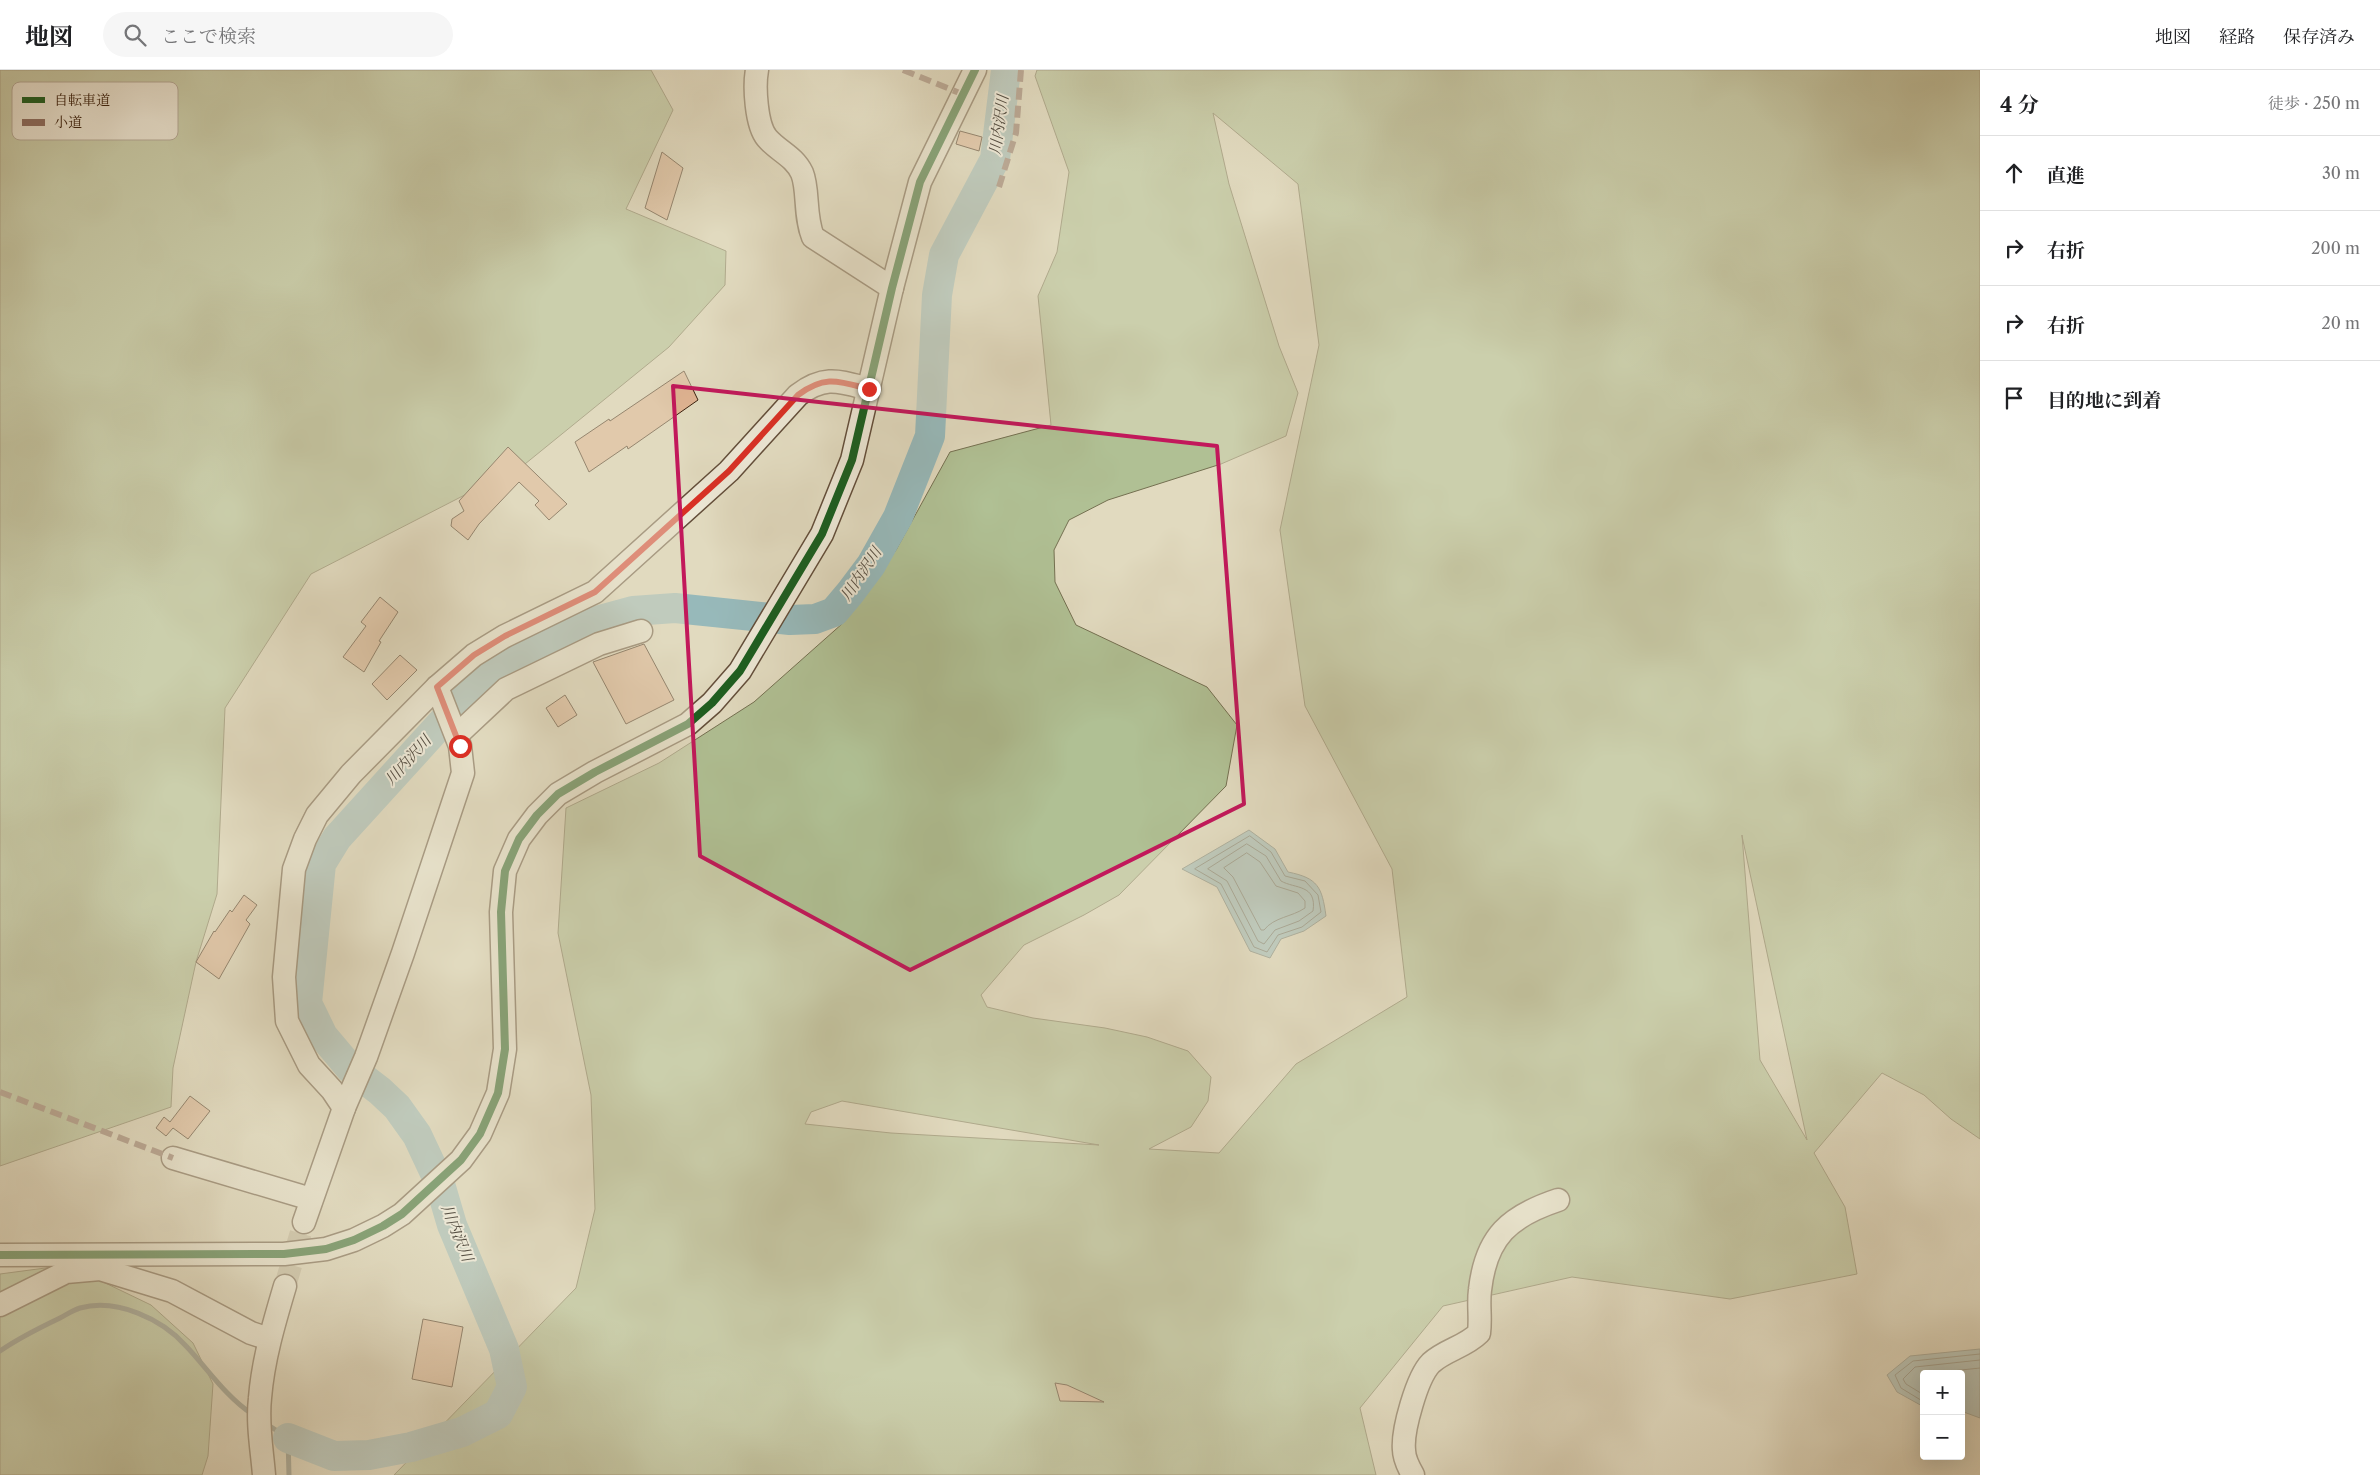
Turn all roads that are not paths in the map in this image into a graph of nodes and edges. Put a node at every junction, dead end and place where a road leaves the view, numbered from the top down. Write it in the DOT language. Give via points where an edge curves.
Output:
graph roads {
  1 [pos="757,70"];
  2 [pos="974,70"];
  3 [pos="892,288"];
  4 [pos="869,389"];
  5 [pos="641,631"];
  6 [pos="440,693"];
  7 [pos="456,732"];
  8 [pos="347,1098"];
  9 [pos="172,1158"];
  10 [pos="311,1199"];
  11 [pos="1558,1200"];
  12 [pos="304,1222"];
  13 [pos="0,1255"];
  14 [pos="285,1286"];
  15 [pos="0,1305"];
  16 [pos="269,1339"];
  17 [pos="264,1475"];
  18 [pos="1413,1475"];
  1 -- 3 [label="street" via="758,115 765,136 795,160 803,175 808,223 813,237"];
  2 -- 3 [label="street" via="920,182"];
  3 -- 4 [label="street"];
  4 -- 6 [label="street" via="827,380 810,386 729,471 595,592 505,636 474,655"];
  4 -- 13 [label="street" via="852,460 822,534 740,671 688,724 558,794 519,839 505,871 500,912 505,1049 498,1093 480,1134 454,1167 416,1203 383,1226 326,1249 284,1254"];
  5 -- 7 [label="street" via="599,644 506,689"];
  6 -- 7 [label="street"];
  6 -- 8 [label="street" via="352,774 317,815 294,869 284,977 287,1021 306,1058 332,1090"];
  7 -- 8 [label="street" via="463,773 403,953 366,1056"];
  8 -- 10 [label="street"];
  9 -- 10 [label="street"];
  10 -- 12 [label="street"];
  11 -- 18 [label="street" via="1516,1218 1500,1234 1488,1257 1480,1290 1479,1333 1469,1343 1431,1363 1422,1374 1406,1428 1404,1450"];
  14 -- 16 [label="street"];
  15 -- 16 [label="street" via="66,1272 100,1269 172,1291 251,1334"];
  16 -- 17 [label="street" via="260,1399"];
}
